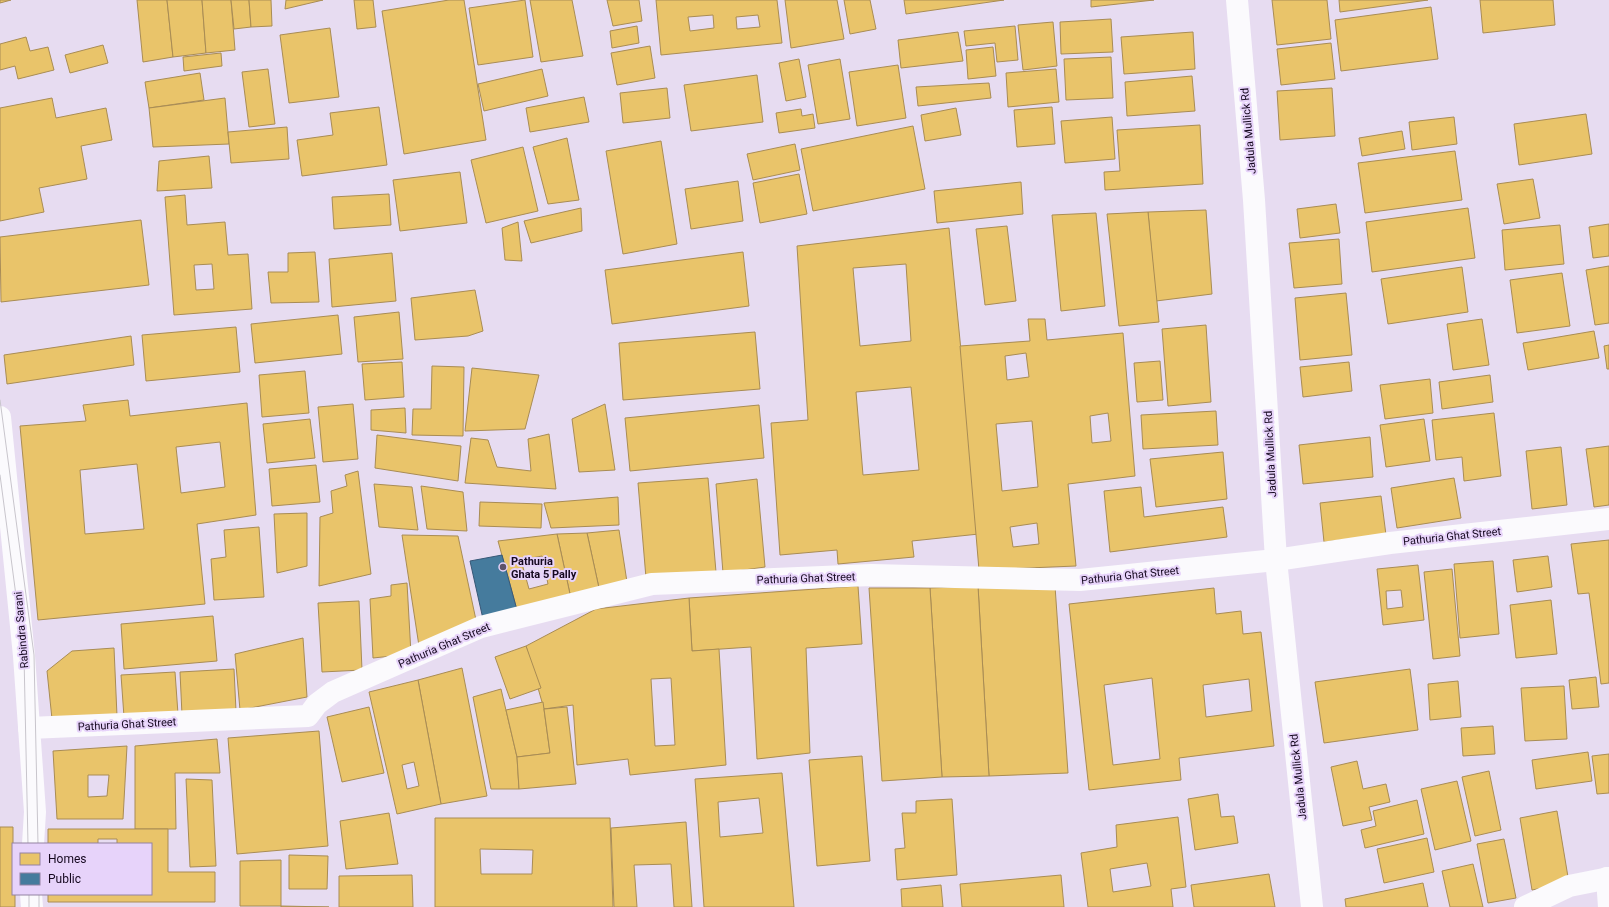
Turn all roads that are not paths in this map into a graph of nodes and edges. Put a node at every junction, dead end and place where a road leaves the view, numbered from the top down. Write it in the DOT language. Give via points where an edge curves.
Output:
graph roads {
  1 [pos="1237,0"];
  2 [pos="0,416"];
  3 [pos="1609,519"];
  4 [pos="1276,560"];
  5 [pos="29,728"];
  6 [pos="33,843"];
  7 [pos="1608,878"];
  8 [pos="31,895"];
  9 [pos="32,907"];
  10 [pos="1312,907"];
  11 [pos="1525,907"];
  12 [pos="1609,907"];
  1 -- 4 [label="street, Jadula Mullick Rd" via="1254,200"];
  2 -- 5 [label="street, Rabindra Sarani"];
  3 -- 4 [label="street, Pathuria Ghat Street" via="1390,543"];
  4 -- 5 [label="street, Pathuria Ghat Street" via="1080,580 872,575 652,584 481,627 333,692 317,704 308,716"];
  4 -- 10 [label="street, Jadula Mullick Rd"];
  5 -- 6 [label="street, Rabindra Sarani" via="35,812"];
  7 -- 11 [label="street" via="1569,886"];
  7 -- 12 [label="street"];
  8 -- 9 [label="street"];
}
